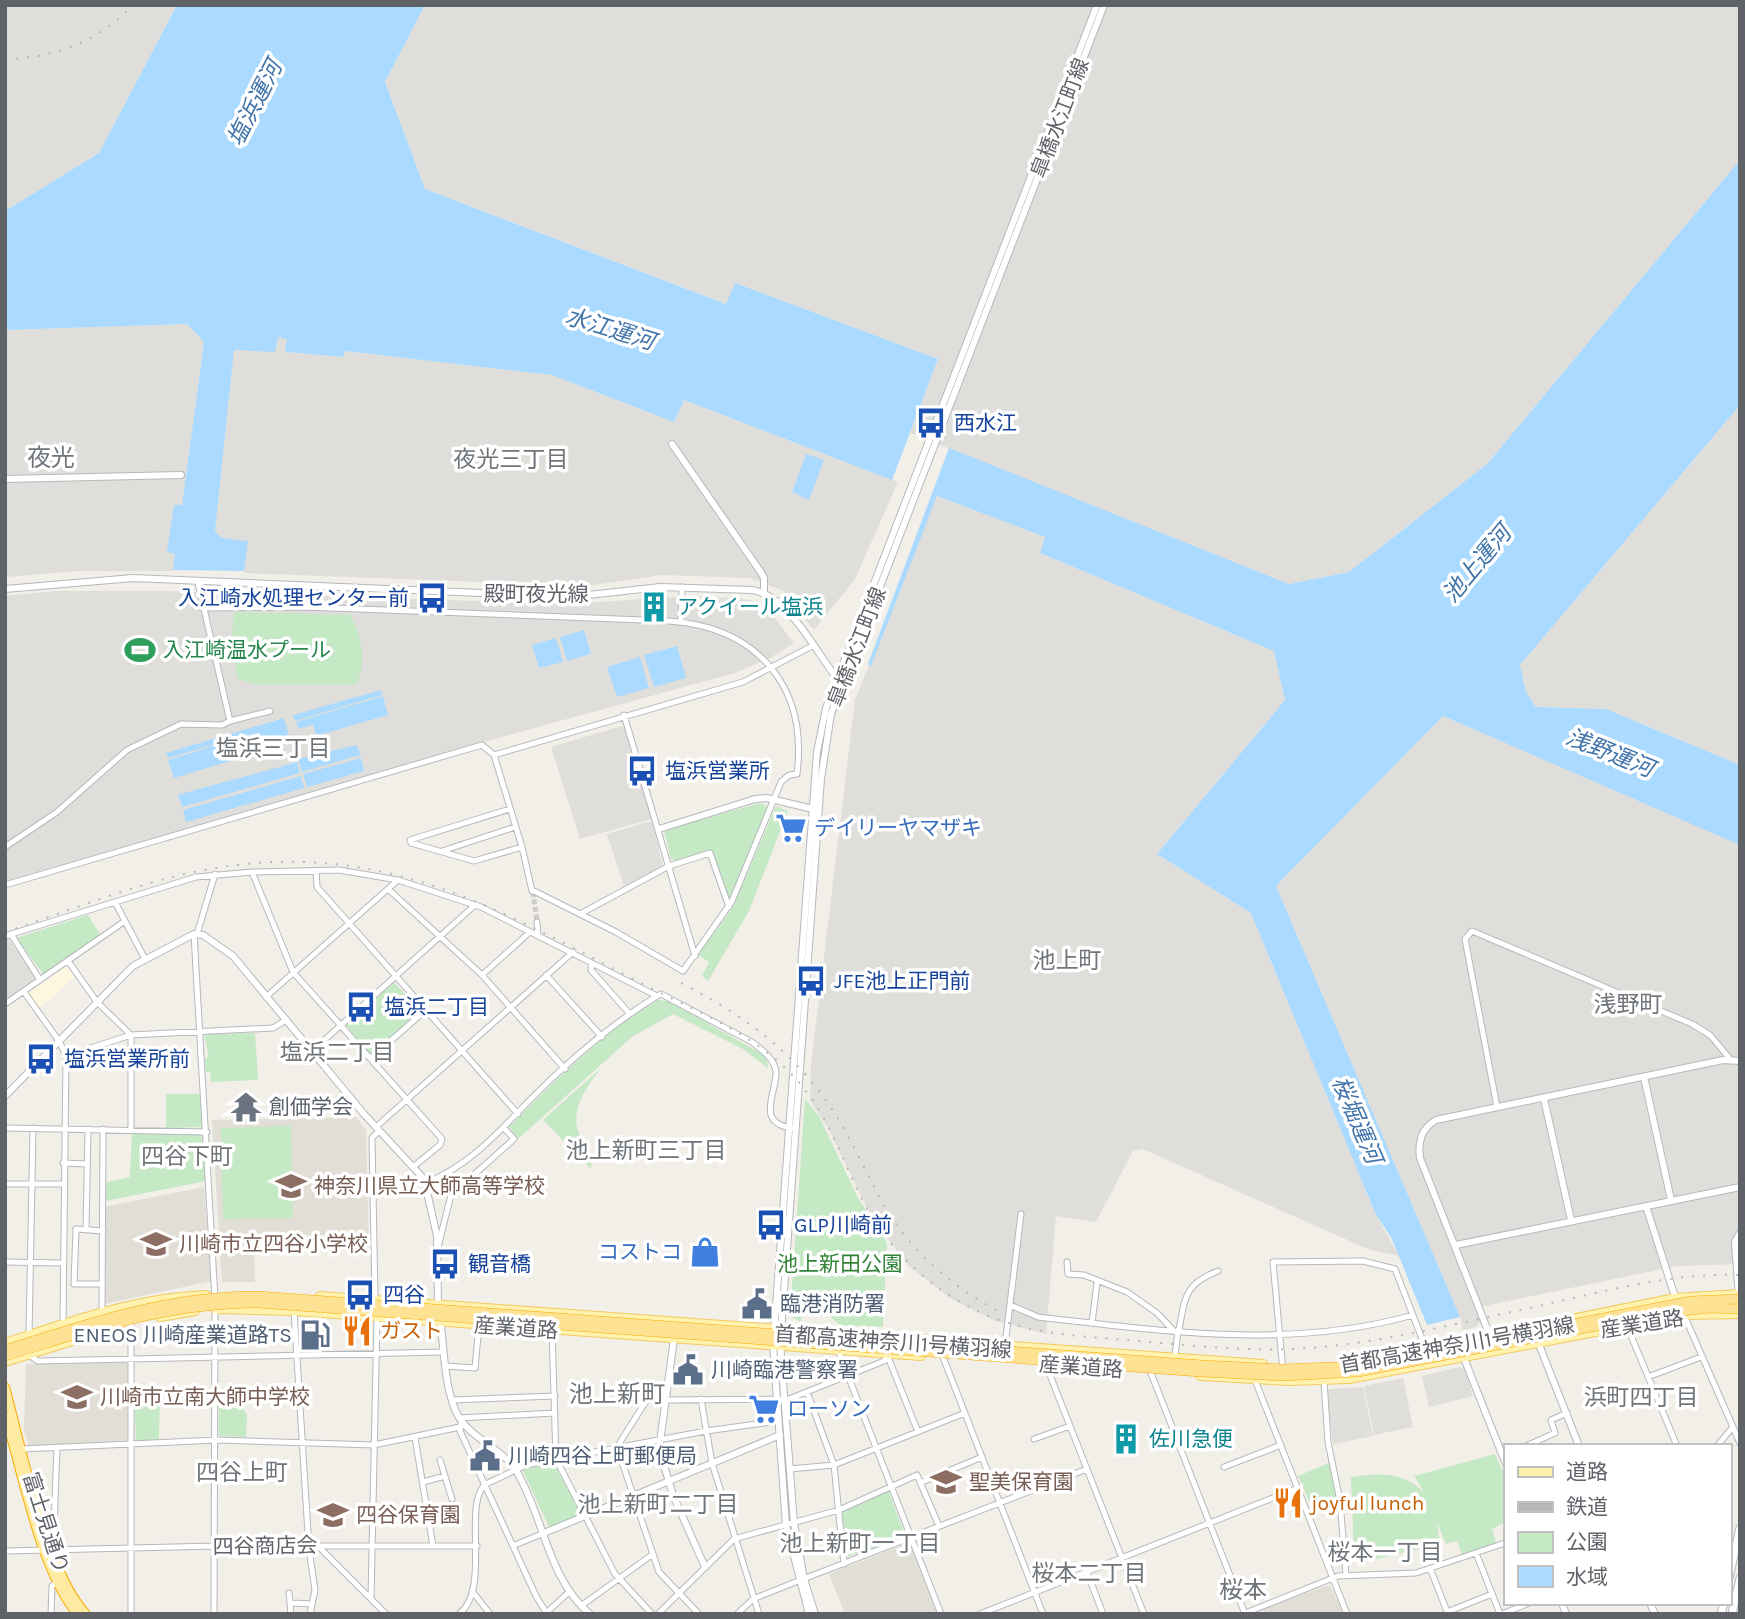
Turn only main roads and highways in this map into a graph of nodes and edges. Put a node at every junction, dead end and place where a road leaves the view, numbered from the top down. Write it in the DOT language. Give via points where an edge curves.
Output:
graph roads {
  1 [pos="1739,1297"];
  2 [pos="1740,1312"];
  3 [pos="5,1343"];
  4 [pos="5,1349"];
  5 [pos="5,1356"];
  6 [pos="5,1362"];
  7 [pos="5,1387"];
  8 [pos="5,1416"];
  9 [pos="19,1449"];
  10 [pos="1740,1528"];
  11 [pos="47,1550"];
  12 [pos="1731,1569"];
  13 [pos="1740,1578"];
  14 [pos="77,1614"];
  15 [pos="86,1614"];
  16 [pos="1732,1614"];
  1 -- 3 [label="main road, 産業道路" via="1675,1298 1345,1363 1283,1365 262,1293 154,1299"];
  1 -- 4 [label="highway, 首都高速神奈川1号横羽線, bridge" via="1692,1301 1389,1361 1308,1369 258,1296 156,1305"];
  2 -- 5 [label="highway, 首都高速神奈川1号横羽線, bridge" via="1710,1308 1664,1313 1390,1368 1309,1376 1228,1374 258,1303 211,1303 156,1311"];
  2 -- 6 [label="main road, 産業道路" via="1684,1315 1324,1381 215,1309 131,1323"];
  7 -- 9 [label="highway, 富士見通り"];
  8 -- 9 [label="highway, 富士見通り"];
  9 -- 11 [label="highway, 富士見通り"];
  9 -- 11 [label="highway, 富士見通り" via="46,1532"];
  10 -- 12 [label="main road"];
  11 -- 14 [label="highway, 富士見通り" via="57,1582"];
  11 -- 15 [label="highway, 富士見通り"];
  13 -- 16 [label="main road"];
}
